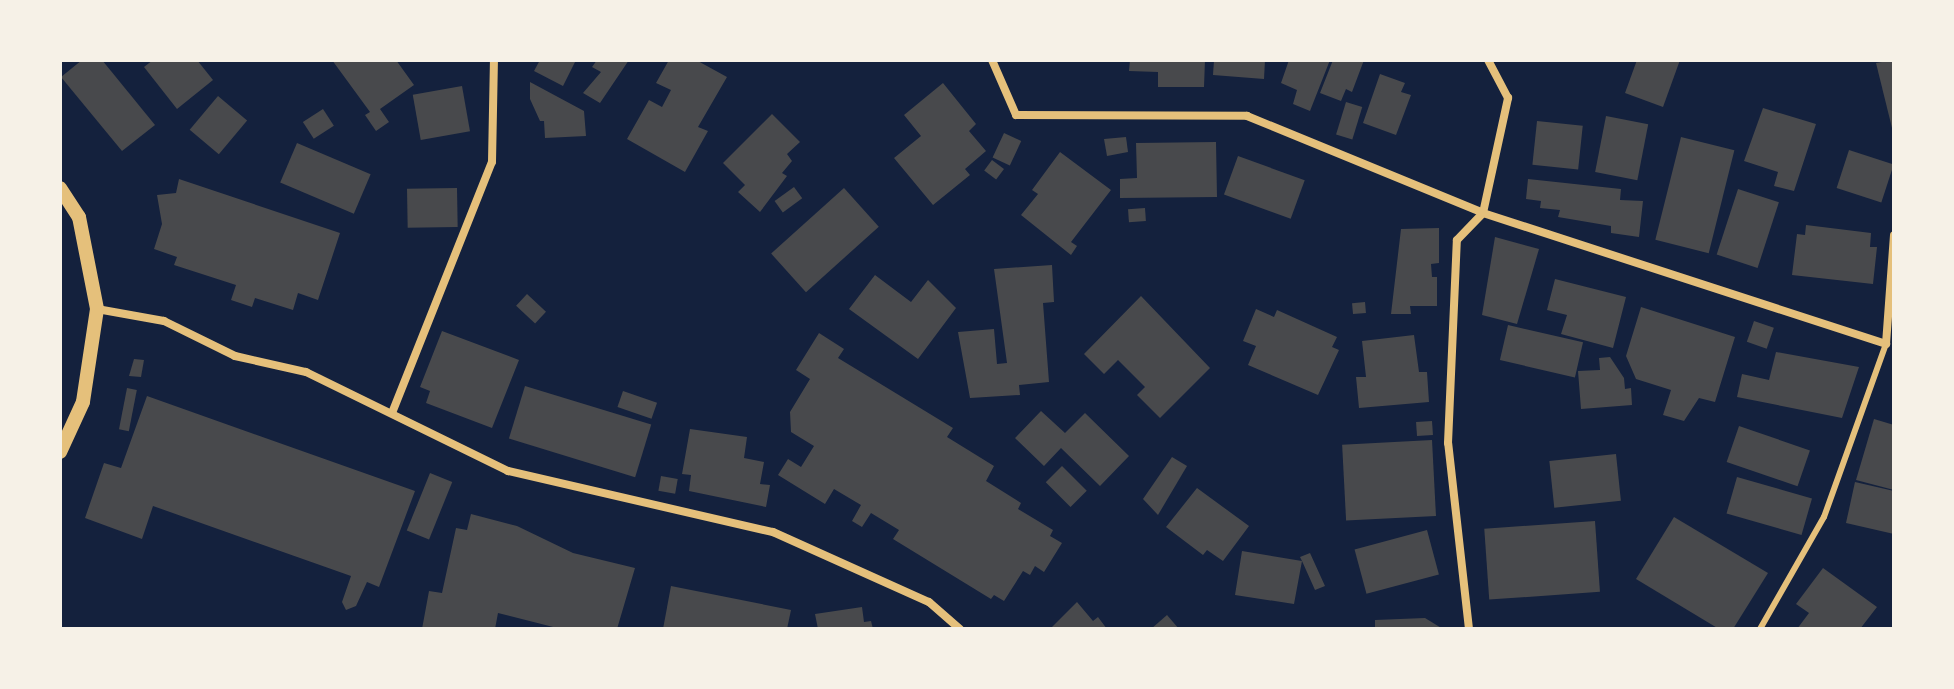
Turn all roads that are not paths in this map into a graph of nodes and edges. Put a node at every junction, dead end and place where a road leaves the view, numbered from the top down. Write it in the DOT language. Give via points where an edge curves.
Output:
graph roads {
  1 [pos="494,60"];
  2 [pos="992,60"];
  3 [pos="1488,60"];
  4 [pos="60,188"];
  5 [pos="1483,213"];
  6 [pos="1894,235"];
  7 [pos="97,309"];
  8 [pos="1890,345"];
  9 [pos="392,413"];
  10 [pos="60,452"];
  11 [pos="960,629"];
  12 [pos="1469,629"];
  13 [pos="1760,629"];
  1 -- 9 [label="street" via="492,162"];
  2 -- 5 [label="street" via="1016,115 1247,116"];
  3 -- 5 [label="street" via="1508,98"];
  4 -- 7 [label="street" via="79,217"];
  5 -- 8 [label="street"];
  5 -- 12 [label="street" via="1457,240 1448,443"];
  6 -- 8 [label="street"];
  7 -- 9 [label="street" via="164,321 235,356 306,372"];
  7 -- 10 [label="street" via="83,402"];
  8 -- 13 [label="lane" via="1824,517"];
  9 -- 11 [label="street" via="508,471 773,532 929,602"];
}
